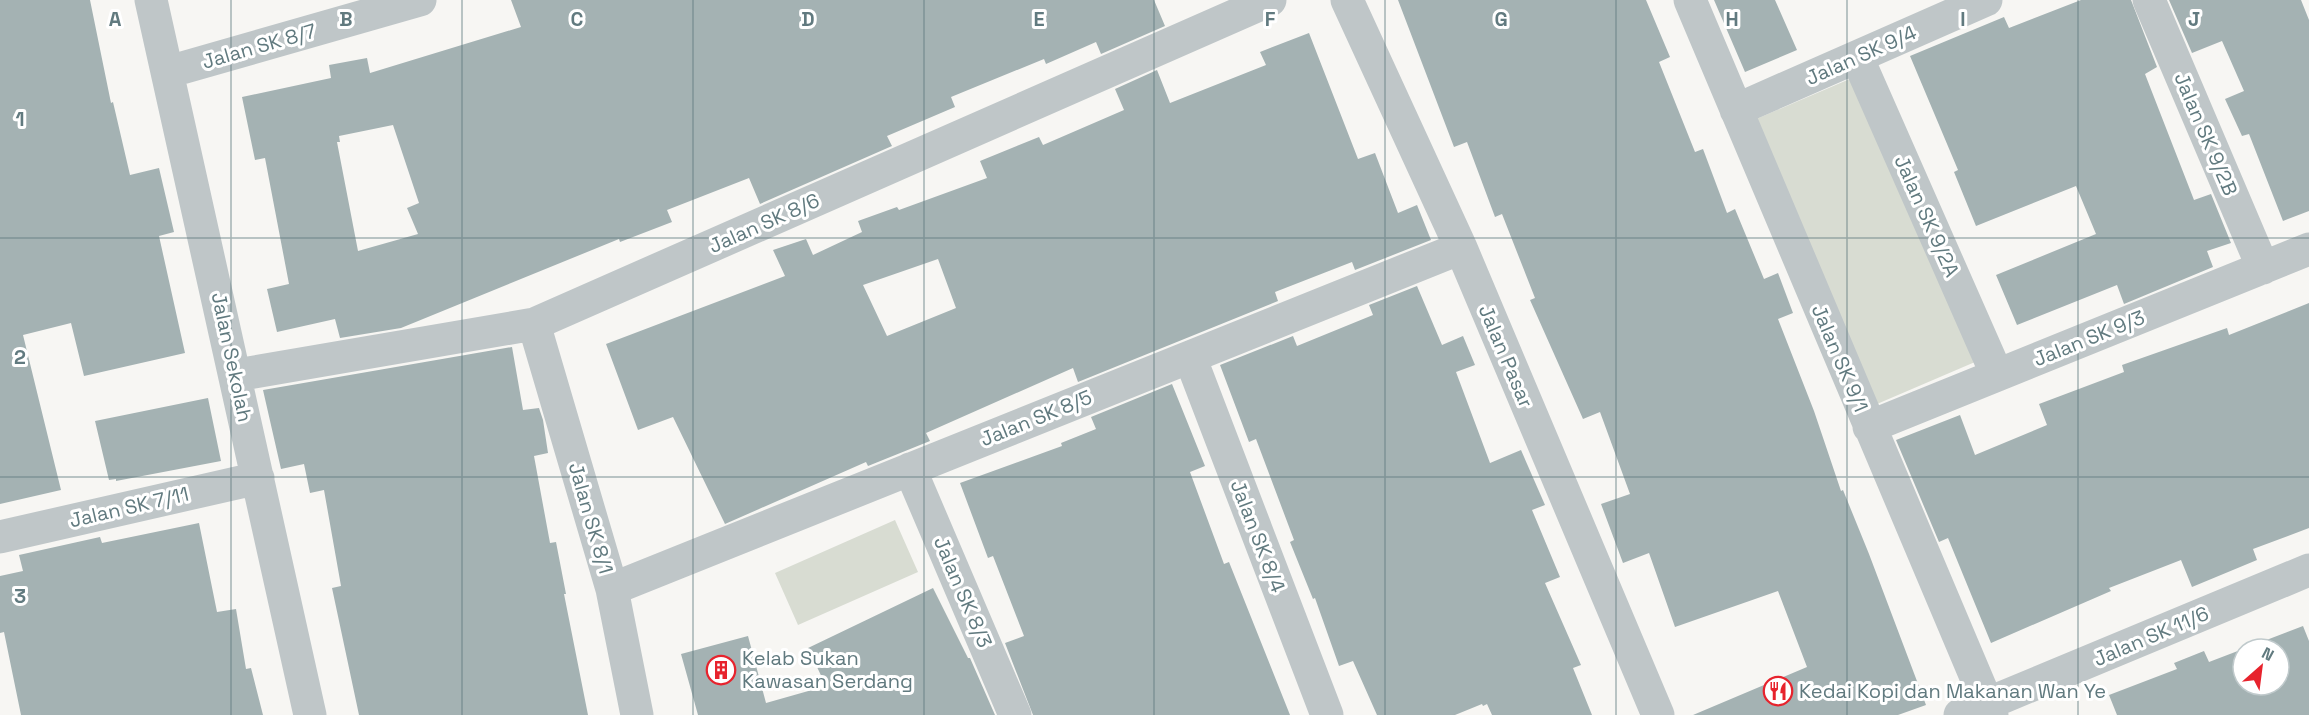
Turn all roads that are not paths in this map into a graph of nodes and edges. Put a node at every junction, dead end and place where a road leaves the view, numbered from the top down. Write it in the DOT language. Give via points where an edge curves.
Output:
graph roads {
  1 [pos="151,0"];
  2 [pos="420,0"];
  3 [pos="1270,0"];
  4 [pos="1347,0"];
  5 [pos="1690,0"];
  6 [pos="1986,0"];
  7 [pos="2149,0"];
  8 [pos="1857,57"];
  9 [pos="168,72"];
  10 [pos="1736,110"];
  11 [pos="1461,248"];
  12 [pos="2309,249"];
  13 [pos="2264,268"];
  14 [pos="534,324"];
  15 [pos="1190,357"];
  16 [pos="237,375"];
  17 [pos="1997,375"];
  18 [pos="1869,427"];
  19 [pos="910,469"];
  20 [pos="258,478"];
  21 [pos="0,537"];
  22 [pos="2309,570"];
  23 [pos="612,589"];
  24 [pos="1980,711"];
  25 [pos="310,715"];
  26 [pos="637,715"];
  27 [pos="1016,715"];
  28 [pos="1327,715"];
  29 [pos="1658,715"];
  1 -- 9 [label="street, Jalan Sekolah"];
  2 -- 9 [label="street, Jalan SK 8/7"];
  3 -- 14 [label="street, Jalan SK 8/6"];
  4 -- 11 [label="street, Jalan Pasar"];
  5 -- 10 [label="street, Jalan SK 9/1"];
  6 -- 8 [label="street, Jalan SK 9/4"];
  7 -- 13 [label="street, Jalan SK 9/2B"];
  8 -- 10 [label="street, Jalan SK 9/4"];
  8 -- 17 [label="street, Jalan SK 9/2A"];
  9 -- 16 [label="street, Jalan Sekolah"];
  10 -- 18 [label="street, Jalan SK 9/1"];
  11 -- 15 [label="street, Jalan SK 8/5"];
  11 -- 29 [label="street, Jalan Pasar"];
  12 -- 13 [label="street, Jalan SK 9/3"];
  13 -- 17 [label="street, Jalan SK 9/3"];
  14 -- 16 [label="street, Jalan SK 8/6"];
  14 -- 23 [label="street, Jalan SK 8/1"];
  15 -- 19 [label="street, Jalan SK 8/5"];
  15 -- 28 [label="street, Jalan SK 8/4"];
  16 -- 20 [label="street, Jalan Sekolah"];
  17 -- 18 [label="street, Jalan SK 9/3"];
  18 -- 24 [label="street, Jalan SK 9/1"];
  19 -- 23 [label="street, Jalan SK 8/5"];
  19 -- 27 [label="street, Jalan SK 8/3"];
  20 -- 21 [label="street, Jalan SK 7/11"];
  20 -- 25 [label="street, Jalan Sekolah"];
  22 -- 24 [label="street, Jalan SK 11/6"];
  23 -- 26 [label="street, Jalan SK 8/1"];
}
